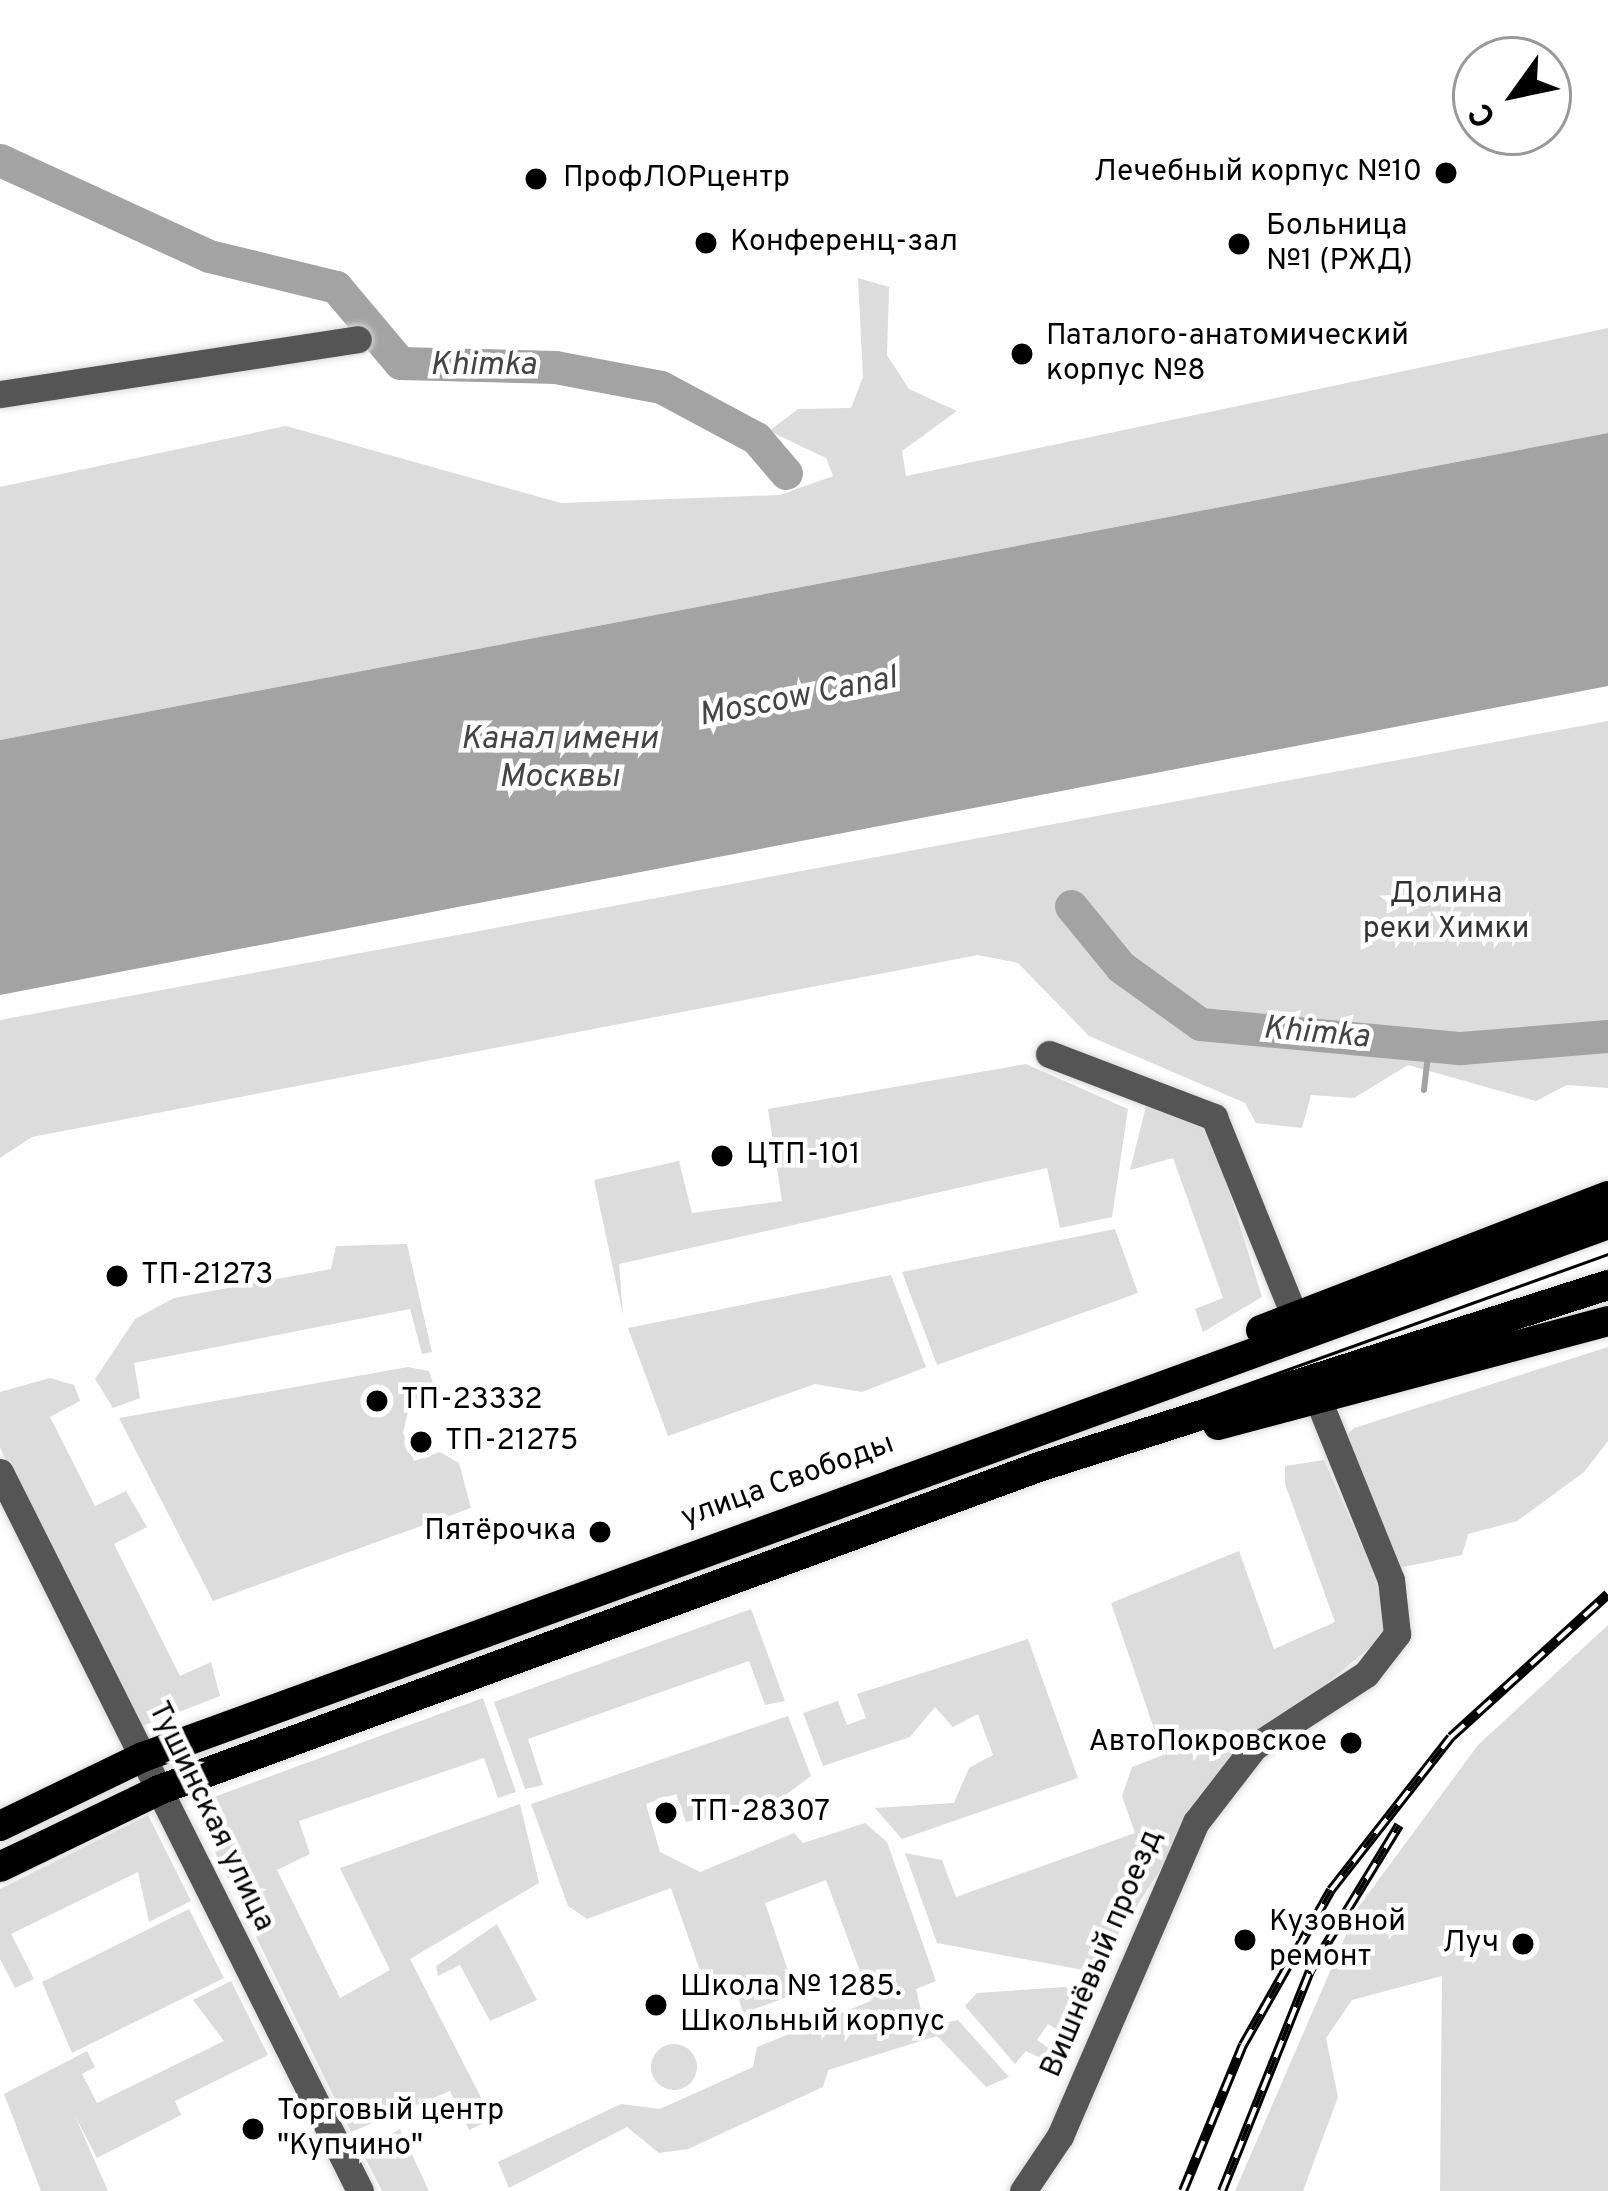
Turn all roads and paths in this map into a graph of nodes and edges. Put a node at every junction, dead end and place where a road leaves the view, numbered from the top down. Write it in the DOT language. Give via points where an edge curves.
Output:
graph roads {
  1 [pos="358,339"];
  2 [pos="0,394"];
  3 [pos="1048,1054"];
  4 [pos="1608,1196"];
  5 [pos="1608,1224"];
  6 [pos="1608,1285"];
  7 [pos="1293,1313"];
  8 [pos="1608,1321"];
  9 [pos="1176,1377"];
  10 [pos="1320,1404"];
  11 [pos="1135,1437"];
  12 [pos="0,1472"];
  13 [pos="143,1757"];
  14 [pos="159,1790"];
  15 [pos="0,1826"];
  16 [pos="0,1867"];
  17 [pos="360,2191"];
  18 [pos="1023,2191"];
  1 -- 2 [label="street"];
  3 -- 7 [label="street" via="1214,1117"];
  4 -- 7 [label="main road"];
  5 -- 9 [label="main road, улица Свободы"];
  6 -- 11 [label="main road"];
  7 -- 9 [label="main road"];
  8 -- 10 [label="main road"];
  9 -- 13 [label="main road, улица Свободы"];
  10 -- 11 [label="main road"];
  10 -- 18 [label="street, Вишнёвый проезд" via="1391,1580 1397,1634 1366,1674 1254,1747 1196,1822 1060,2136"];
  11 -- 14 [label="main road"];
  12 -- 13 [label="street, Тушинская улица"];
  13 -- 14 [label="street, Тушинская улица"];
  13 -- 15 [label="main road, улица Свободы"];
  14 -- 16 [label="main road"];
  14 -- 17 [label="street, Тушинская улица"];
}
